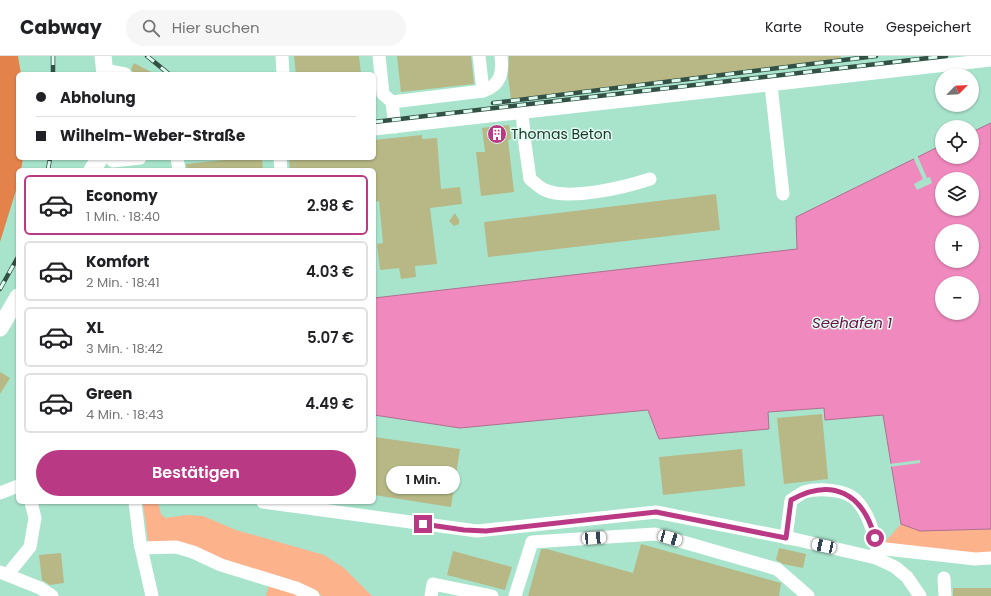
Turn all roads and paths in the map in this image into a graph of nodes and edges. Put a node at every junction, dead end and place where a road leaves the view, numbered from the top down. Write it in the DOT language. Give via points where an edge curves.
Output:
graph roads {
  1 [pos="282,56"];
  2 [pos="379,56"];
  3 [pos="479,56"];
  4 [pos="502,56"];
  5 [pos="963,60"];
  6 [pos="991,60"];
  7 [pos="104,67"];
  8 [pos="119,72"];
  9 [pos="283,72"];
  10 [pos="771,84"];
  11 [pos="483,91"];
  12 [pos="383,97"];
  13 [pos="522,112"];
  14 [pos="395,127"];
  15 [pos="376,129"];
  16 [pos="125,160"];
  17 [pos="110,162"];
  18 [pos="96,168"];
  19 [pos="650,179"];
  20 [pos="784,194"];
  21 [pos="16,300"];
  22 [pos="0,328"];
  23 [pos="16,487"];
  24 [pos="0,493"];
  25 [pos="32,504"];
  26 [pos="135,504"];
  27 [pos="278,504"];
  28 [pos="623,515"];
  29 [pos="641,535"];
  30 [pos="786,538"];
  31 [pos="141,548"];
  32 [pos="876,553"];
  33 [pos="991,558"];
  34 [pos="4,573"];
  35 [pos="944,578"];
  36 [pos="792,590"];
  37 [pos="918,592"];
  38 [pos="52,596"];
  39 [pos="152,596"];
  40 [pos="314,596"];
  41 [pos="430,596"];
  42 [pos="492,596"];
  43 [pos="515,596"];
  44 [pos="808,596"];
  45 [pos="945,596"];
  1 -- 9 [label="street"];
  2 -- 12 [label="street"];
  3 -- 11 [label="street"];
  4 -- 11 [label="street" via="501,78 493,88"];
  5 -- 6 [label="street"];
  5 -- 10 [label="street"];
  7 -- 8 [label="street"];
  10 -- 13 [label="street"];
  10 -- 20 [label="street"];
  11 -- 12 [label="street"];
  12 -- 14 [label="street"];
  13 -- 14 [label="street"];
  13 -- 19 [label="street" via="530,179 545,190 567,194 621,188"];
  14 -- 15 [label="street"];
  16 -- 17 [label="street"];
  17 -- 18 [label="main road"];
  21 -- 22 [label="main road"];
  23 -- 24 [label="street"];
  25 -- 34 [label="street" via="35,518 30,547"];
  26 -- 31 [label="street"];
  27 -- 28 [label="street" via="477,531"];
  28 -- 29 [label="street" via="626,522"];
  28 -- 30 [label="street" via="656,512"];
  29 -- 36 [label="street" via="655,534 777,569"];
  29 -- 43 [label="street" via="532,542"];
  30 -- 32 [label="street"];
  30 -- 32 [label="street" via="791,500 805,492 841,492 855,499 872,528"];
  31 -- 39 [label="street"];
  31 -- 40 [label="street" via="176,547"];
  32 -- 33 [label="street"];
  32 -- 37 [label="street" via="907,577"];
  34 -- 38 [label="street" via="40,588"];
  35 -- 45 [label="street"];
  36 -- 44 [label="street"];
  41 -- 42 [label="street" via="433,584"];
}
